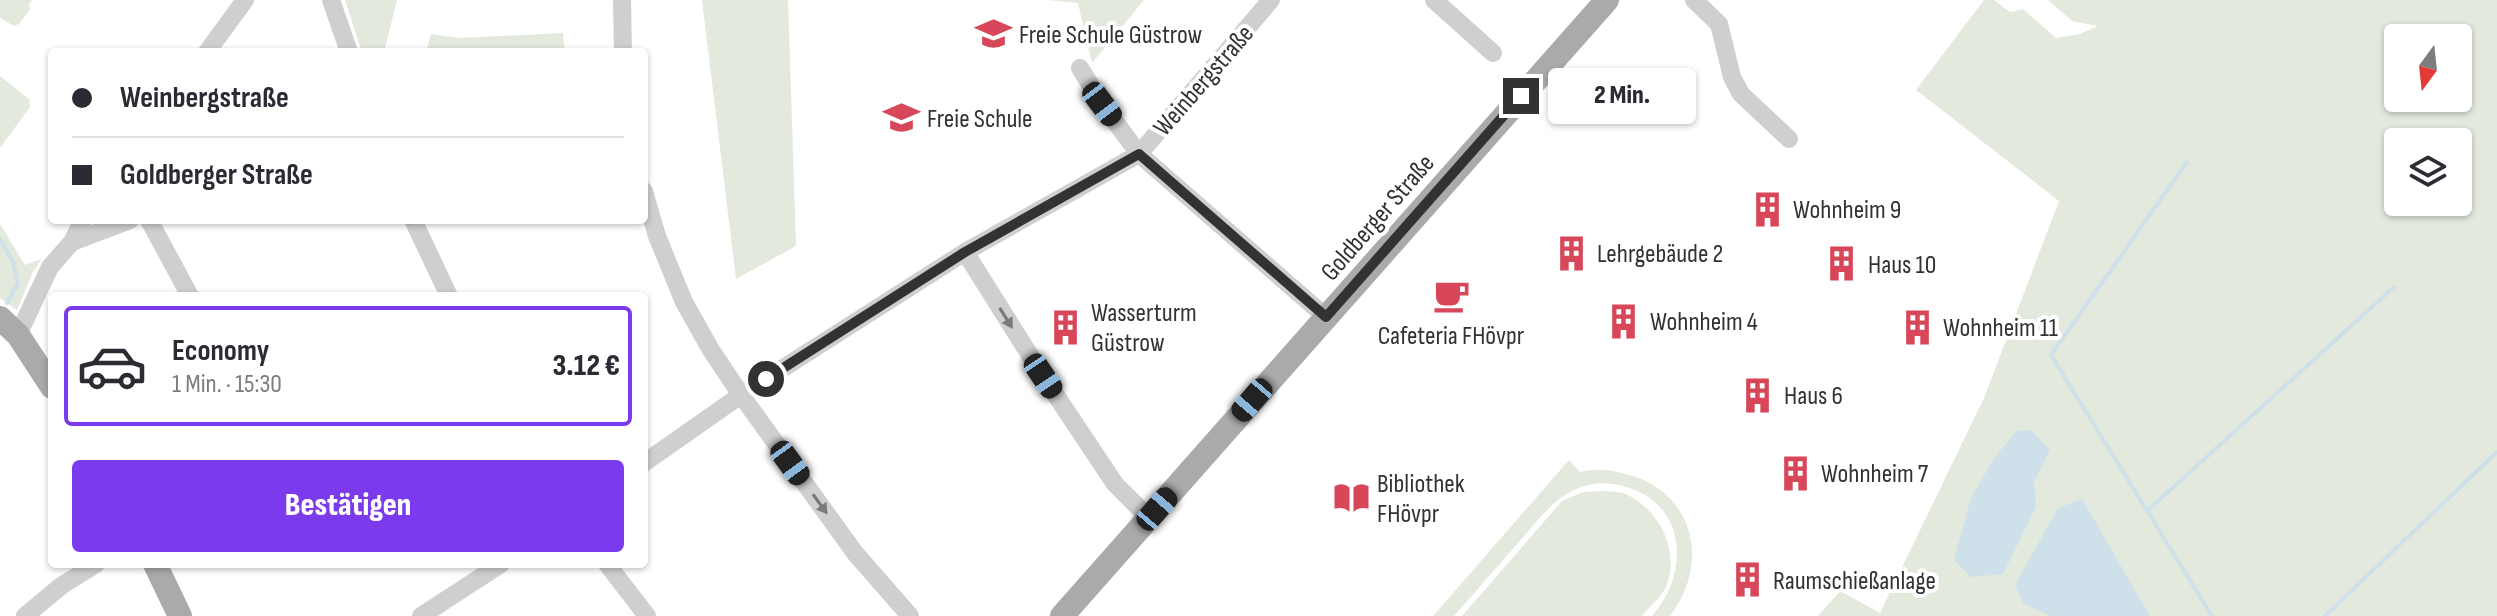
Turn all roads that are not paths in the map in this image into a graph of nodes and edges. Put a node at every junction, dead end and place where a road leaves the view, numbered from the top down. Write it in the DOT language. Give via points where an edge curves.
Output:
graph roads {
  1 [pos="245,0"];
  2 [pos="331,0"];
  3 [pos="622,0"];
  4 [pos="1271,0"];
  5 [pos="1434,0"];
  6 [pos="1607,0"];
  7 [pos="1694,0"];
  8 [pos="210,48"];
  9 [pos="348,48"];
  10 [pos="623,48"];
  11 [pos="1493,53"];
  12 [pos="1080,68"];
  13 [pos="1789,139"];
  14 [pos="1139,154"];
  15 [pos="648,205"];
  16 [pos="81,224"];
  17 [pos="119,224"];
  18 [pos="151,224"];
  19 [pos="415,224"];
  20 [pos="72,242"];
  21 [pos="965,252"];
  22 [pos="188,292"];
  23 [pos="447,292"];
  24 [pos="1326,317"];
  25 [pos="9,326"];
  26 [pos="48,381"];
  27 [pos="741,395"];
  28 [pos="648,460"];
  29 [pos="1149,518"];
  30 [pos="90,568"];
  31 [pos="157,568"];
  32 [pos="495,568"];
  33 [pos="610,568"];
  34 [pos="25,616"];
  35 [pos="180,616"];
  36 [pos="421,616"];
  37 [pos="647,616"];
  38 [pos="910,616"];
  39 [pos="1062,616"];
  1 -- 8 [label="street"];
  2 -- 9 [label="street"];
  3 -- 10 [label="street"];
  4 -- 14 [label="street, Weinbergstraße"];
  5 -- 11 [label="street"];
  6 -- 24 [label="main road, Goldberger Straße"];
  7 -- 13 [label="street" via="1719,24 1741,94"];
  12 -- 14 [label="street"];
  14 -- 21 [label="street, Weinbergstraße"];
  14 -- 24 [label="street"];
  15 -- 27 [label="street" via="684,302"];
  16 -- 20 [label="street"];
  17 -- 20 [label="street"];
  18 -- 22 [label="street"];
  19 -- 23 [label="street"];
  20 -- 25 [label="street"];
  21 -- 27 [label="street, Weinbergstraße"];
  21 -- 29 [label="street, one-way" via="1115,484"];
  24 -- 29 [label="main road, Goldberger Straße"];
  25 -- 26 [label="main road"];
  27 -- 28 [label="street, Weinbergstraße"];
  27 -- 38 [label="street, one-way" via="855,553"];
  29 -- 39 [label="main road, Goldberger Straße"];
  30 -- 34 [label="street"];
  31 -- 35 [label="main road"];
  32 -- 36 [label="street"];
  33 -- 37 [label="street"];
}
